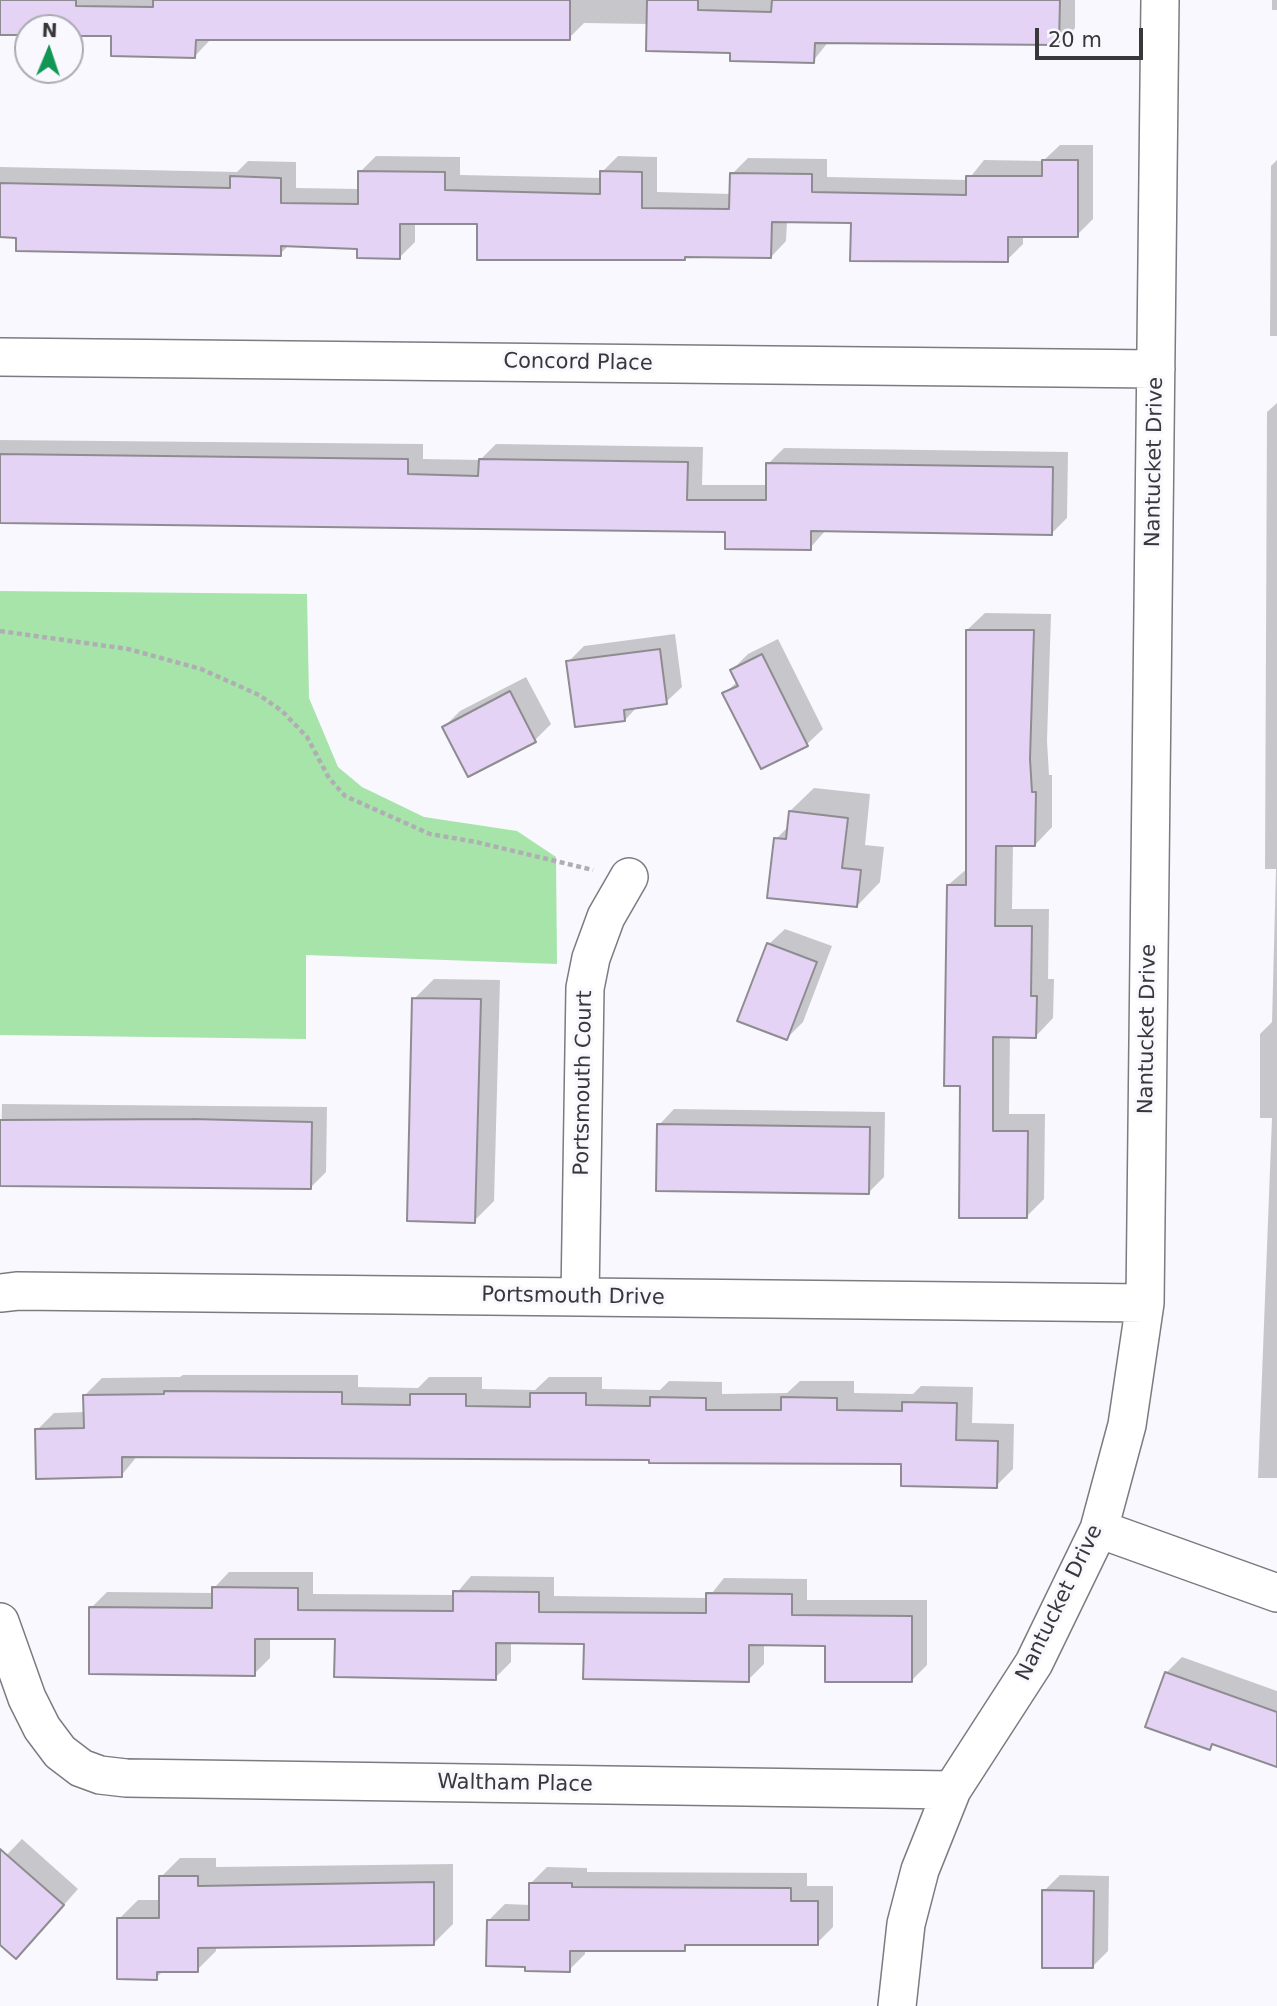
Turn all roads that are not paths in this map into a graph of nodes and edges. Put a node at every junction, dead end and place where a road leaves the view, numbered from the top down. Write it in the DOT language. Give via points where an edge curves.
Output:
graph roads {
  1 [pos="1160,0"];
  2 [pos="0,357"];
  3 [pos="1156,369"];
  4 [pos="628,877"];
  5 [pos="0,1293"];
  6 [pos="580,1297"];
  7 [pos="1145,1303"];
  8 [pos="1100,1530"];
  9 [pos="1277,1593"];
  10 [pos="0,1622"];
  11 [pos="952,1790"];
  12 [pos="897,2006"];
  1 -- 3 [label="street, Nantucket Drive"];
  2 -- 3 [label="street, Concord Place"];
  3 -- 7 [label="street, Nantucket Drive"];
  4 -- 6 [label="street, Portsmouth Court" via="606,917 584,988"];
  5 -- 6 [label="street, Portsmouth Drive"];
  6 -- 7 [label="street, Portsmouth Drive"];
  7 -- 8 [label="street, Nantucket Drive" via="1127,1425"];
  8 -- 9 [label="street"];
  8 -- 11 [label="street, Nantucket Drive" via="1034,1663"];
  10 -- 11 [label="street, Waltham Place" via="42,1728 60,1752 100,1775"];
  11 -- 12 [label="street, Nantucket Drive" via="920,1870 906,1924"];
}
